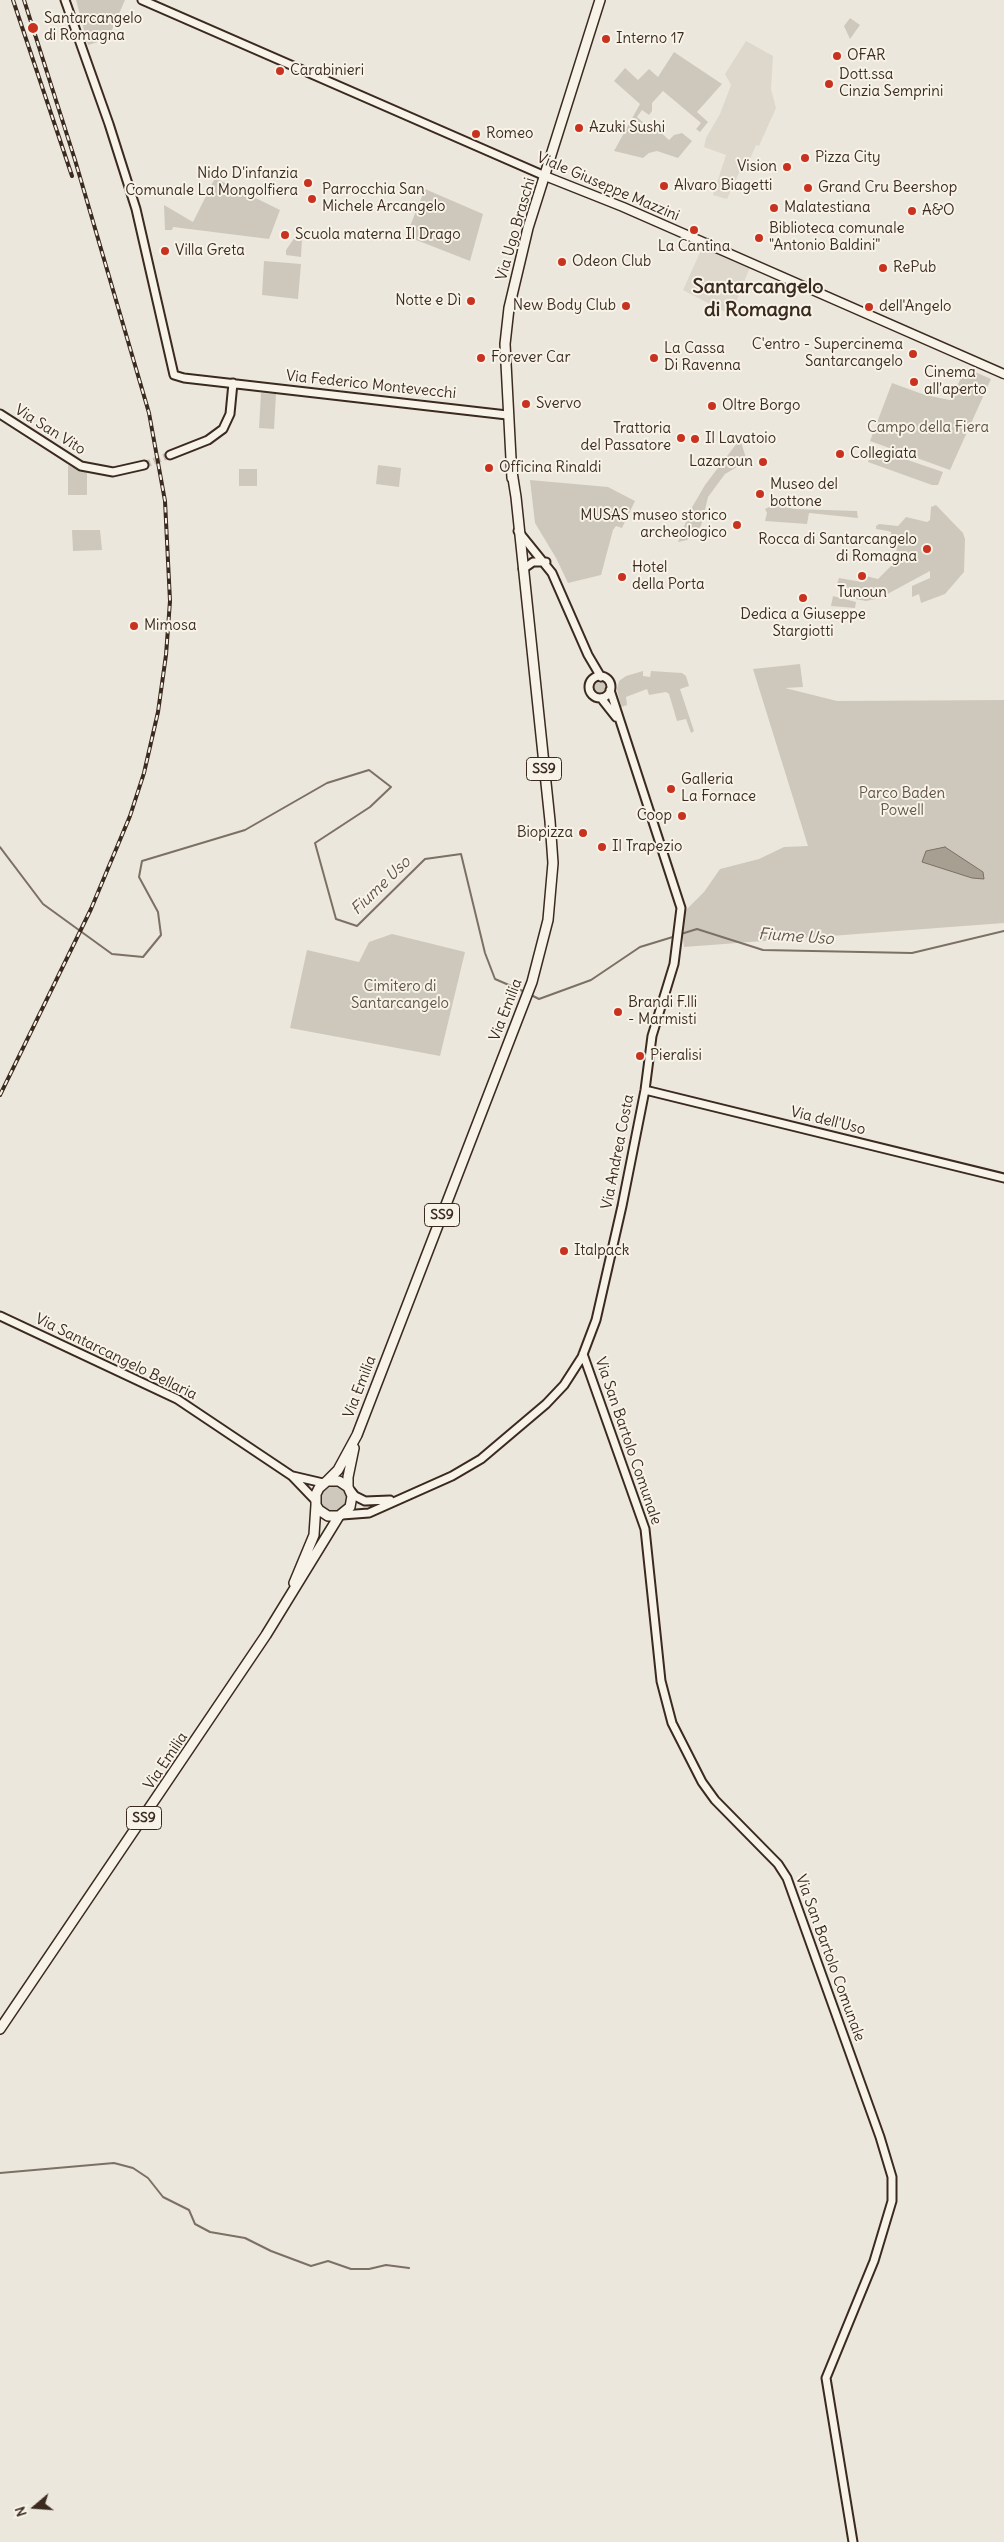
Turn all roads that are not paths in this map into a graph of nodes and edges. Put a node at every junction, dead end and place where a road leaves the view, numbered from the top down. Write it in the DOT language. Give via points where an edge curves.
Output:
graph roads {
  1 [pos="65,0"];
  2 [pos="71,0"];
  3 [pos="142,0"];
  4 [pos="600,0"];
  5 [pos="70,11"];
  6 [pos="545,176"];
  7 [pos="1004,374"];
  8 [pos="236,384"];
  9 [pos="0,414"];
  10 [pos="507,415"];
  11 [pos="170,455"];
  12 [pos="144,465"];
  13 [pos="512,472"];
  14 [pos="520,533"];
  15 [pos="546,562"];
  16 [pos="523,569"];
  17 [pos="588,655"];
  18 [pos="601,677"];
  19 [pos="592,680"];
  20 [pos="610,690"];
  21 [pos="601,698"];
  22 [pos="620,722"];
  23 [pos="645,1090"];
  24 [pos="1004,1178"];
  25 [pos="1,1316"];
  26 [pos="583,1354"];
  27 [pos="357,1436"];
  28 [pos="292,1476"];
  29 [pos="325,1482"];
  30 [pos="350,1489"];
  31 [pos="395,1499"];
  32 [pos="316,1502"];
  33 [pos="341,1516"];
  34 [pos="285,1605"];
  35 [pos="0,2029"];
  36 [pos="853,2542"];
  1 -- 5 [label="street"];
  2 -- 5 [label="street"];
  3 -- 6 [label="street, Viale Giuseppe Mazzini"];
  4 -- 6 [label="main road, Via Ugo Braschi"];
  5 -- 8 [label="street, Via Federico Montevecchi" via="136,209 173,372 177,376"];
  6 -- 7 [label="main road, Viale Giuseppe Mazzini"];
  6 -- 10 [label="main road, Via Ugo Braschi" via="520,257 509,308 505,344"];
  8 -- 10 [label="street, Via Federico Montevecchi"];
  8 -- 11 [label="street" via="227,423 216,435"];
  9 -- 12 [label="street, Via San Vito" via="81,466 109,472"];
  10 -- 13 [label="main road, Via Ugo Braschi"];
  13 -- 14 [label="main road, Via Ugo Braschi"];
  13 -- 14 [label="main road, Via Ugo Braschi"];
  14 -- 15 [label="street"];
  14 -- 16 [label="main road, Via Ugo Braschi"];
  15 -- 16 [label="street" via="533,562"];
  15 -- 17 [label="street"];
  16 -- 27 [label="main road, Via Emilia / SS9" via="553,863 548,920 520,1013"];
  17 -- 18 [label="street"];
  17 -- 19 [label="street"];
  18 -- 19 [label="street"];
  18 -- 20 [label="street" via="609,682"];
  19 -- 21 [label="street" via="592,693"];
  20 -- 21 [label="street"];
  20 -- 22 [label="street, Via Andrea Costa"];
  21 -- 22 [label="street, Via Andrea Costa"];
  22 -- 23 [label="street, Via Andrea Costa" via="678,894 681,912 674,964 652,1036"];
  23 -- 24 [label="street, Via dell'Uso"];
  23 -- 26 [label="street, Via Andrea Costa" via="596,1320"];
  25 -- 28 [label="street, Via Santarcangelo Bellaria" via="178,1399"];
  26 -- 31 [label="street, Via Andrea Costa" via="558,1392 482,1458 452,1476"];
  26 -- 36 [label="street, Via San Bartolo Comunale" via="645,1529 661,1681 672,1722 702,1782 788,1878 892,2178 892,2201 874,2261 826,2378"];
  27 -- 29 [label="main road, Via Emilia / SS9" via="338,1470"];
  27 -- 30 [label="main road, Via Emilia / SS9" via="348,1477"];
  28 -- 29 [label="street, Via Santarcangelo Bellaria"];
  28 -- 32 [label="street, Via Santarcangelo Bellaria"];
  29 -- 30 [label="main road" via="339,1481"];
  29 -- 32 [label="main road, Via Emilia" via="316,1494"];
  30 -- 31 [label="street, Via Andrea Costa" via="365,1501"];
  30 -- 33 [label="main road, Via Emilia" via="350,1508"];
  31 -- 33 [label="street, Via Andrea Costa" via="369,1513"];
  32 -- 33 [label="main road" via="323,1514"];
  32 -- 34 [label="main road, Via Emilia / SS9" via="314,1535"];
  33 -- 34 [label="main road, Via Emilia / SS9"];
  34 -- 35 [label="main road, Via Emilia / SS9"];
}
